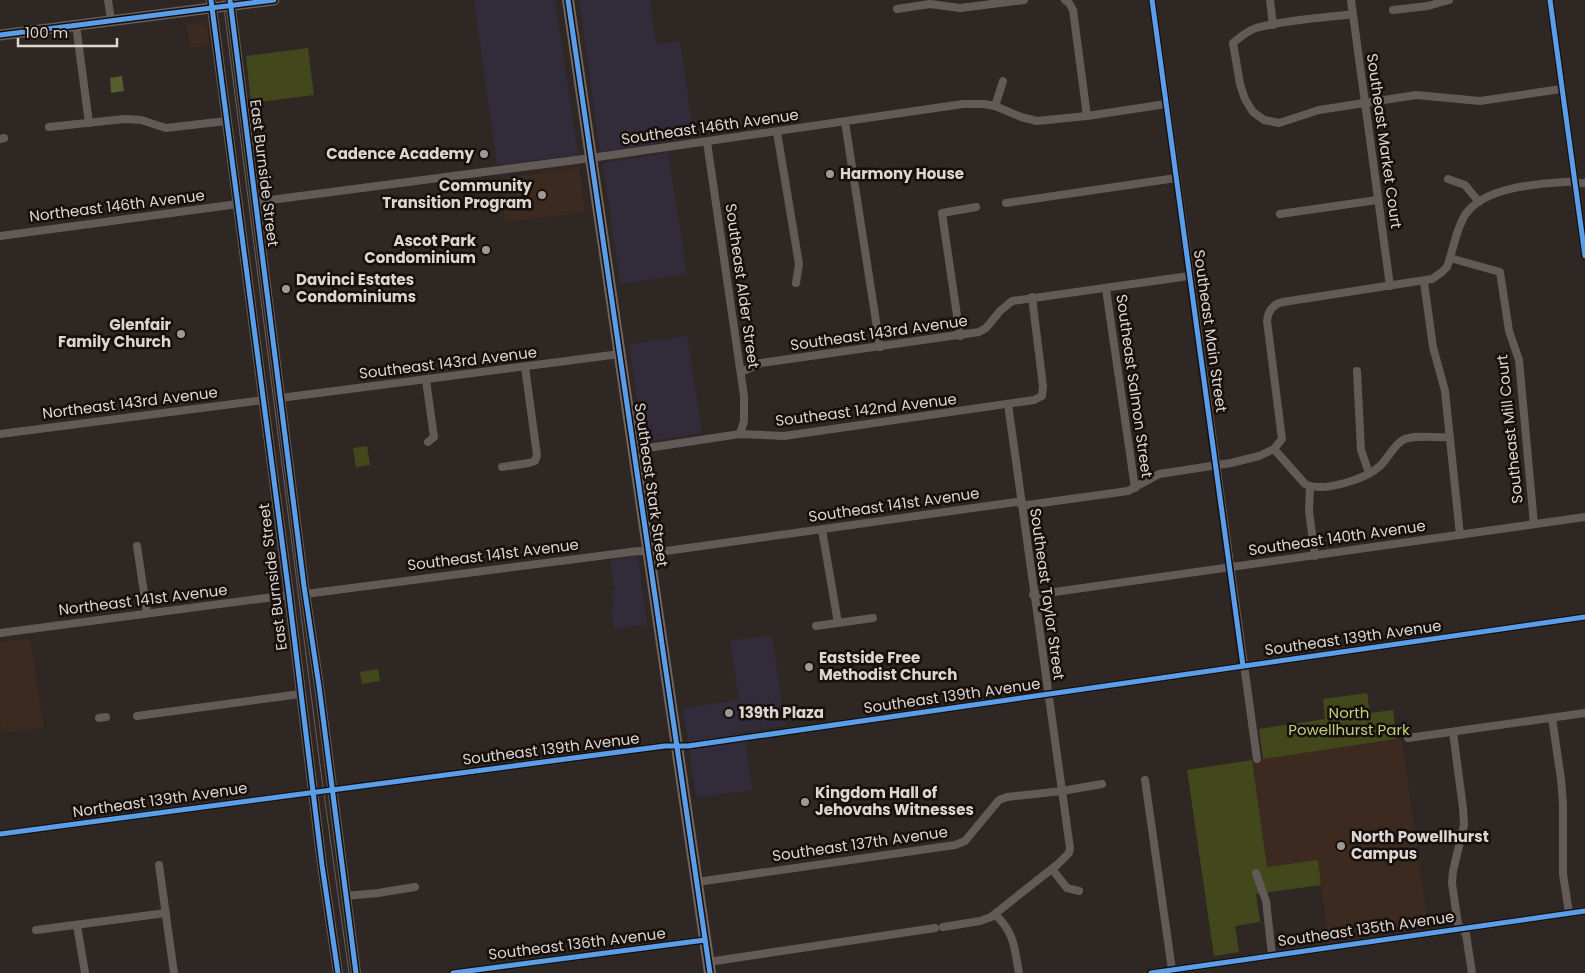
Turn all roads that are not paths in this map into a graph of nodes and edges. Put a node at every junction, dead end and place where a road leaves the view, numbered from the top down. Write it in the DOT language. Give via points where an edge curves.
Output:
graph roads {
  1 [pos="108,0"];
  2 [pos="274,0"];
  3 [pos="568,0"];
  4 [pos="1024,0"];
  5 [pos="1065,0"];
  6 [pos="1152,0"];
  7 [pos="1270,0"];
  8 [pos="1351,0"];
  9 [pos="1449,0"];
  10 [pos="1550,0"];
  11 [pos="221,4"];
  12 [pos="897,8"];
  13 [pos="1393,10"];
  14 [pos="1353,14"];
  15 [pos="111,20"];
  16 [pos="76,25"];
  17 [pos="1273,25"];
  18 [pos="0,35"];
  19 [pos="1003,81"];
  20 [pos="1561,89"];
  21 [pos="1364,103"];
  22 [pos="1166,104"];
  23 [pos="994,106"];
  24 [pos="1088,116"];
  25 [pos="226,121"];
  26 [pos="845,122"];
  27 [pos="89,123"];
  28 [pos="49,128"];
  29 [pos="777,132"];
  30 [pos="707,142"];
  31 [pos="591,158"];
  32 [pos="1176,178"];
  33 [pos="1448,179"];
  34 [pos="1575,182"];
  35 [pos="1585,183"];
  36 [pos="1377,200"];
  37 [pos="255,202"];
  38 [pos="1479,202"];
  39 [pos="1006,203"];
  40 [pos="238,204"];
  41 [pos="976,207"];
  42 [pos="1280,214"];
  43 [pos="0,236"];
  44 [pos="1585,256"];
  45 [pos="1450,258"];
  46 [pos="1189,276"];
  47 [pos="1424,282"];
  48 [pos="796,283"];
  49 [pos="1390,286"];
  50 [pos="1106,289"];
  51 [pos="1032,297"];
  52 [pos="960,336"];
  53 [pos="880,347"];
  54 [pos="620,354"];
  55 [pos="525,367"];
  56 [pos="1357,371"];
  57 [pos="741,372"];
  58 [pos="426,380"];
  59 [pos="280,398"];
  60 [pos="264,400"];
  61 [pos="1008,404"];
  62 [pos="0,434"];
  63 [pos="740,434"];
  64 [pos="1449,437"];
  65 [pos="428,442"];
  66 [pos="634,450"];
  67 [pos="1274,450"];
  68 [pos="1216,465"];
  69 [pos="502,467"];
  70 [pos="1369,473"];
  71 [pos="1310,487"];
  72 [pos="1135,488"];
  73 [pos="1021,503"];
  74 [pos="1585,517"];
  75 [pos="1534,524"];
  76 [pos="822,530"];
  77 [pos="1460,535"];
  78 [pos="137,546"];
  79 [pos="648,552"];
  80 [pos="1315,556"];
  81 [pos="1230,566"];
  82 [pos="305,594"];
  83 [pos="1034,595"];
  84 [pos="289,596"];
  85 [pos="147,613"];
  86 [pos="1585,616"];
  87 [pos="873,618"];
  88 [pos="838,623"];
  89 [pos="816,626"];
  90 [pos="0,632"];
  91 [pos="1243,666"];
  92 [pos="300,694"];
  93 [pos="1048,695"];
  94 [pos="1585,713"];
  95 [pos="137,716"];
  96 [pos="1552,718"];
  97 [pos="1453,732"];
  98 [pos="1408,738"];
  99 [pos="677,746"];
  100 [pos="1257,758"];
  101 [pos="1145,780"];
  102 [pos="1102,784"];
  103 [pos="322,790"];
  104 [pos="1062,791"];
  105 [pos="0,834"];
  106 [pos="159,865"];
  107 [pos="1052,869"];
  108 [pos="1256,873"];
  109 [pos="697,882"];
  110 [pos="415,887"];
  111 [pos="1079,891"];
  112 [pos="346,896"];
  113 [pos="1585,911"];
  114 [pos="166,913"];
  115 [pos="1569,913"];
  116 [pos="995,914"];
  117 [pos="78,925"];
  118 [pos="1462,928"];
  119 [pos="36,930"];
  120 [pos="705,940"];
  121 [pos="1272,955"];
  122 [pos="709,967"];
  123 [pos="1172,970"];
  124 [pos="85,973"];
  125 [pos="174,973"];
  126 [pos="338,973"];
  127 [pos="356,973"];
  128 [pos="453,973"];
  129 [pos="1019,973"];
  130 [pos="1151,973"];
  131 [pos="1472,973"];
  1 -- 15 [label="street"];
  2 -- 11 [label="main road"];
  3 -- 31 [label="main road, Southeast Stark Street"];
  4 -- 12 [label="street" via="960,8 930,4"];
  5 -- 24 [label="street" via="1073,10"];
  6 -- 22 [label="street, Southeast Main Street"];
  7 -- 17 [label="street"];
  8 -- 14 [label="street, Southeast Market Court"];
  9 -- 13 [label="street"];
  10 -- 20 [label="street"];
  11 -- 15 [label="main road"];
  11 -- 25 [label="street, East Burnside Street"];
  11 -- 37 [label="street, East Burnside Street" via="248,131"];
  14 -- 17 [label="street"];
  14 -- 21 [label="street, Southeast Market Court"];
  15 -- 16 [label="main road"];
  16 -- 18 [label="main road"];
  16 -- 27 [label="street"];
  17 -- 21 [label="street" via="1255,29 1233,43 1242,92 1252,112 1264,120 1280,123 1319,110"];
  19 -- 23 [label="street"];
  20 -- 21 [label="street" via="1480,102 1416,95"];
  20 -- 34 [label="street"];
  21 -- 36 [label="street, Southeast Market Court"];
  22 -- 24 [label="street, Southeast 146th Avenue"];
  22 -- 32 [label="street, Southeast Main Street"];
  23 -- 24 [label="street, Southeast 146th Avenue" via="1036,121"];
  23 -- 26 [label="street, Southeast 146th Avenue" via="962,104"];
  25 -- 27 [label="street" via="166,128 134,119"];
  25 -- 40 [label="street, East Burnside Street"];
  26 -- 29 [label="street, Southeast 146th Avenue"];
  26 -- 53 [label="street"];
  27 -- 28 [label="street"];
  29 -- 30 [label="street, Southeast 146th Avenue"];
  29 -- 48 [label="street" via="798,264"];
  30 -- 31 [label="street, Southeast 146th Avenue"];
  30 -- 57 [label="street, Southeast Alder Street"];
  31 -- 37 [label="street, Southeast 146th Avenue"];
  31 -- 54 [label="main road, Southeast Stark Street"];
  32 -- 39 [label="street"];
  32 -- 46 [label="street, Southeast Main Street"];
  33 -- 38 [label="street" via="1465,185"];
  34 -- 35 [label="street"];
  34 -- 38 [label="street" via="1502,191"];
  34 -- 44 [label="street"];
  36 -- 42 [label="street"];
  36 -- 49 [label="street, Southeast Market Court"];
  37 -- 59 [label="street, East Burnside Street"];
  38 -- 45 [label="street" via="1463,220"];
  40 -- 43 [label="street, Northeast 146th Avenue"];
  40 -- 60 [label="street, East Burnside Street"];
  41 -- 52 [label="street" via="942,213"];
  45 -- 47 [label="street" via="1442,272"];
  45 -- 75 [label="street, Southeast Mill Court" via="1500,272 1509,331 1519,360"];
  46 -- 50 [label="street, Southeast 143rd Avenue"];
  46 -- 68 [label="street, Southeast Main Street"];
  47 -- 49 [label="street"];
  47 -- 64 [label="street" via="1432,347 1445,391"];
  49 -- 67 [label="street" via="1279,303 1268,312 1282,432 1282,439"];
  50 -- 51 [label="street, Southeast 143rd Avenue"];
  50 -- 72 [label="street, Southeast Salmon Street"];
  51 -- 52 [label="street, Southeast 143rd Avenue" via="1012,301 986,328"];
  51 -- 61 [label="street, Southeast 142nd Avenue" via="1042,396"];
  52 -- 53 [label="street, Southeast 143rd Avenue"];
  53 -- 57 [label="street, Southeast 143rd Avenue" via="762,364"];
  54 -- 55 [label="street, Southeast 143rd Avenue"];
  54 -- 66 [label="main road, Southeast Stark Street"];
  55 -- 58 [label="street, Southeast 143rd Avenue"];
  55 -- 69 [label="street" via="535,461"];
  56 -- 70 [label="street" via="1361,450"];
  57 -- 63 [label="street, Southeast Alder Street" via="745,409"];
  58 -- 59 [label="street, Southeast 143rd Avenue"];
  58 -- 65 [label="street" via="434,437"];
  59 -- 82 [label="street, East Burnside Street"];
  60 -- 62 [label="street, Northeast 143rd Avenue"];
  60 -- 84 [label="street, East Burnside Street"];
  61 -- 63 [label="street, Southeast 142nd Avenue" via="784,436"];
  61 -- 73 [label="street, Southeast Taylor Street"];
  63 -- 66 [label="street, Southeast 142nd Avenue"];
  64 -- 70 [label="street" via="1410,437 1401,441 1380,467"];
  64 -- 77 [label="street"];
  66 -- 79 [label="main road, Southeast Stark Street"];
  67 -- 68 [label="street, Southeast 141st Avenue" via="1246,460"];
  67 -- 71 [label="street" via="1299,480"];
  68 -- 72 [label="street, Southeast 141st Avenue" via="1159,474"];
  68 -- 81 [label="street, Southeast Main Street"];
  70 -- 71 [label="street" via="1336,486"];
  71 -- 80 [label="street" via="1309,511"];
  72 -- 73 [label="street, Southeast 141st Avenue" via="1027,505"];
  73 -- 76 [label="street, Southeast 141st Avenue"];
  73 -- 83 [label="street, Southeast Taylor Street"];
  74 -- 75 [label="street, Southeast 140th Avenue"];
  75 -- 77 [label="street, Southeast 140th Avenue"];
  76 -- 79 [label="street, Southeast 141st Avenue"];
  76 -- 88 [label="street"];
  77 -- 80 [label="street, Southeast 140th Avenue"];
  78 -- 85 [label="street"];
  79 -- 82 [label="street, Southeast 141st Avenue"];
  79 -- 99 [label="main road, Southeast Stark Street"];
  80 -- 81 [label="street, Southeast 140th Avenue"];
  81 -- 83 [label="street, Southeast 140th Avenue"];
  81 -- 91 [label="street, Southeast Main Street"];
  82 -- 103 [label="street, East Burnside Street"];
  83 -- 93 [label="street, Southeast Taylor Street"];
  84 -- 85 [label="street, Northeast 141st Avenue"];
  84 -- 92 [label="street, East Burnside Street"];
  85 -- 90 [label="street, Northeast 141st Avenue"];
  86 -- 91 [label="street, Southeast 139th Avenue"];
  87 -- 88 [label="street"];
  88 -- 89 [label="street"];
  91 -- 93 [label="street, Southeast 139th Avenue"];
  91 -- 100 [label="street, Southeast Main Street"];
  92 -- 95 [label="street"];
  92 -- 103 [label="street, East Burnside Street"];
  93 -- 99 [label="street, Southeast 139th Avenue"];
  93 -- 104 [label="street, Southeast Taylor Street"];
  94 -- 96 [label="street"];
  96 -- 97 [label="street"];
  96 -- 115 [label="street" via="1561,779 1563,874"];
  97 -- 98 [label="street"];
  97 -- 118 [label="street" via="1464,825 1452,883 1458,924"];
  99 -- 103 [label="street, Southeast 139th Avenue"];
  99 -- 109 [label="main road, Southeast Stark Street"];
  101 -- 123 [label="street"];
  102 -- 104 [label="street"];
  103 -- 105 [label="street, Northeast 139th Avenue"];
  103 -- 112 [label="street, East Burnside Street"];
  103 -- 126 [label="street, East Burnside Street"];
  104 -- 107 [label="street, Southeast Taylor Street" via="1070,848 1065,858"];
  104 -- 109 [label="street, Southeast 137th Avenue" via="999,800 965,841 955,845"];
  106 -- 114 [label="street"];
  107 -- 111 [label="street" via="1067,888"];
  107 -- 116 [label="street"];
  108 -- 121 [label="street" via="1266,901"];
  109 -- 120 [label="main road, Southeast Stark Street"];
  110 -- 112 [label="street"];
  112 -- 127 [label="street, East Burnside Street"];
  113 -- 115 [label="street, Southeast 135th Avenue"];
  114 -- 117 [label="street"];
  114 -- 125 [label="street"];
  115 -- 118 [label="street, Southeast 135th Avenue"];
  116 -- 122 [label="street" via="980,921"];
  116 -- 129 [label="street" via="1013,940"];
  117 -- 119 [label="street"];
  117 -- 124 [label="street"];
  118 -- 121 [label="street, Southeast 135th Avenue"];
  118 -- 131 [label="street" via="1466,934"];
  120 -- 122 [label="main road, Southeast Stark Street"];
  120 -- 128 [label="street, Southeast 136th Avenue"];
  121 -- 123 [label="street, Southeast 135th Avenue"];
  123 -- 130 [label="street, Southeast 135th Avenue"];
}
